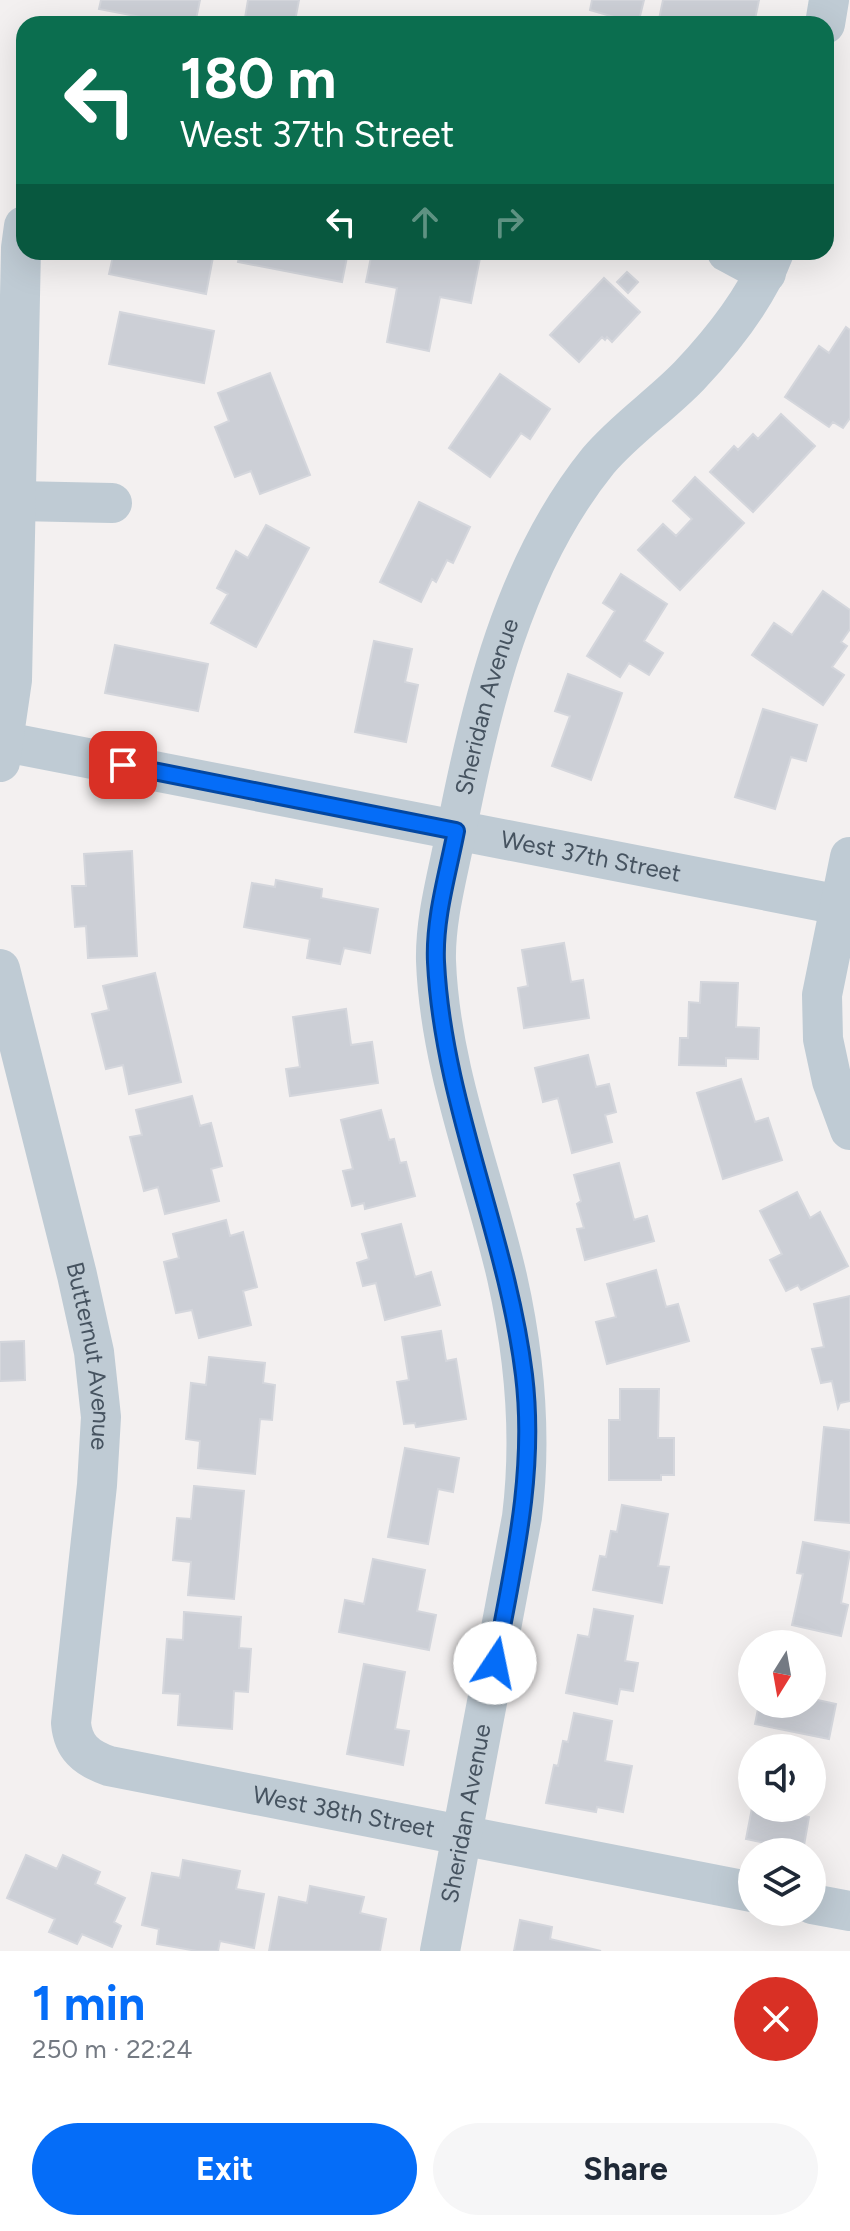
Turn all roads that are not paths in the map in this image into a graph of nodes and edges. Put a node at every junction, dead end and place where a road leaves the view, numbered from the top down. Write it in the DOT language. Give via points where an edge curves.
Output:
graph roads {
  1 [pos="21,260"];
  2 [pos="770,263"];
  3 [pos="17,501"];
  4 [pos="112,503"];
  5 [pos="1,748"];
  6 [pos="456,831"];
  7 [pos="850,857"];
  8 [pos="845,907"];
  9 [pos="0,969"];
  10 [pos="850,1130"];
  11 [pos="79,1749"];
  12 [pos="462,1837"];
  13 [pos="738,1889"];
  14 [pos="826,1907"];
  15 [pos="850,1911"];
  16 [pos="440,1951"];
  1 -- 3 [label="street"];
  2 -- 6 [label="street, Sheridan Avenue" via="726,333 688,377 597,463 560,517 496,662"];
  3 -- 4 [label="street"];
  3 -- 5 [label="street" via="12,680"];
  5 -- 6 [label="street, West 37th Street"];
  6 -- 8 [label="street, West 37th Street"];
  6 -- 12 [label="street, Sheridan Avenue" via="436,959 442,1017 507,1278 524,1374 528,1441 522,1517"];
  7 -- 8 [label="street"];
  8 -- 10 [label="street" via="822,995 823,1039"];
  9 -- 11 [label="street, Butternut Avenue" via="77,1275 101,1417 71,1723"];
  11 -- 12 [label="street, West 38th Street" via="109,1766"];
  12 -- 13 [label="street, West 38th Street"];
  12 -- 16 [label="street, Sheridan Avenue"];
  14 -- 15 [label="street"];
}
